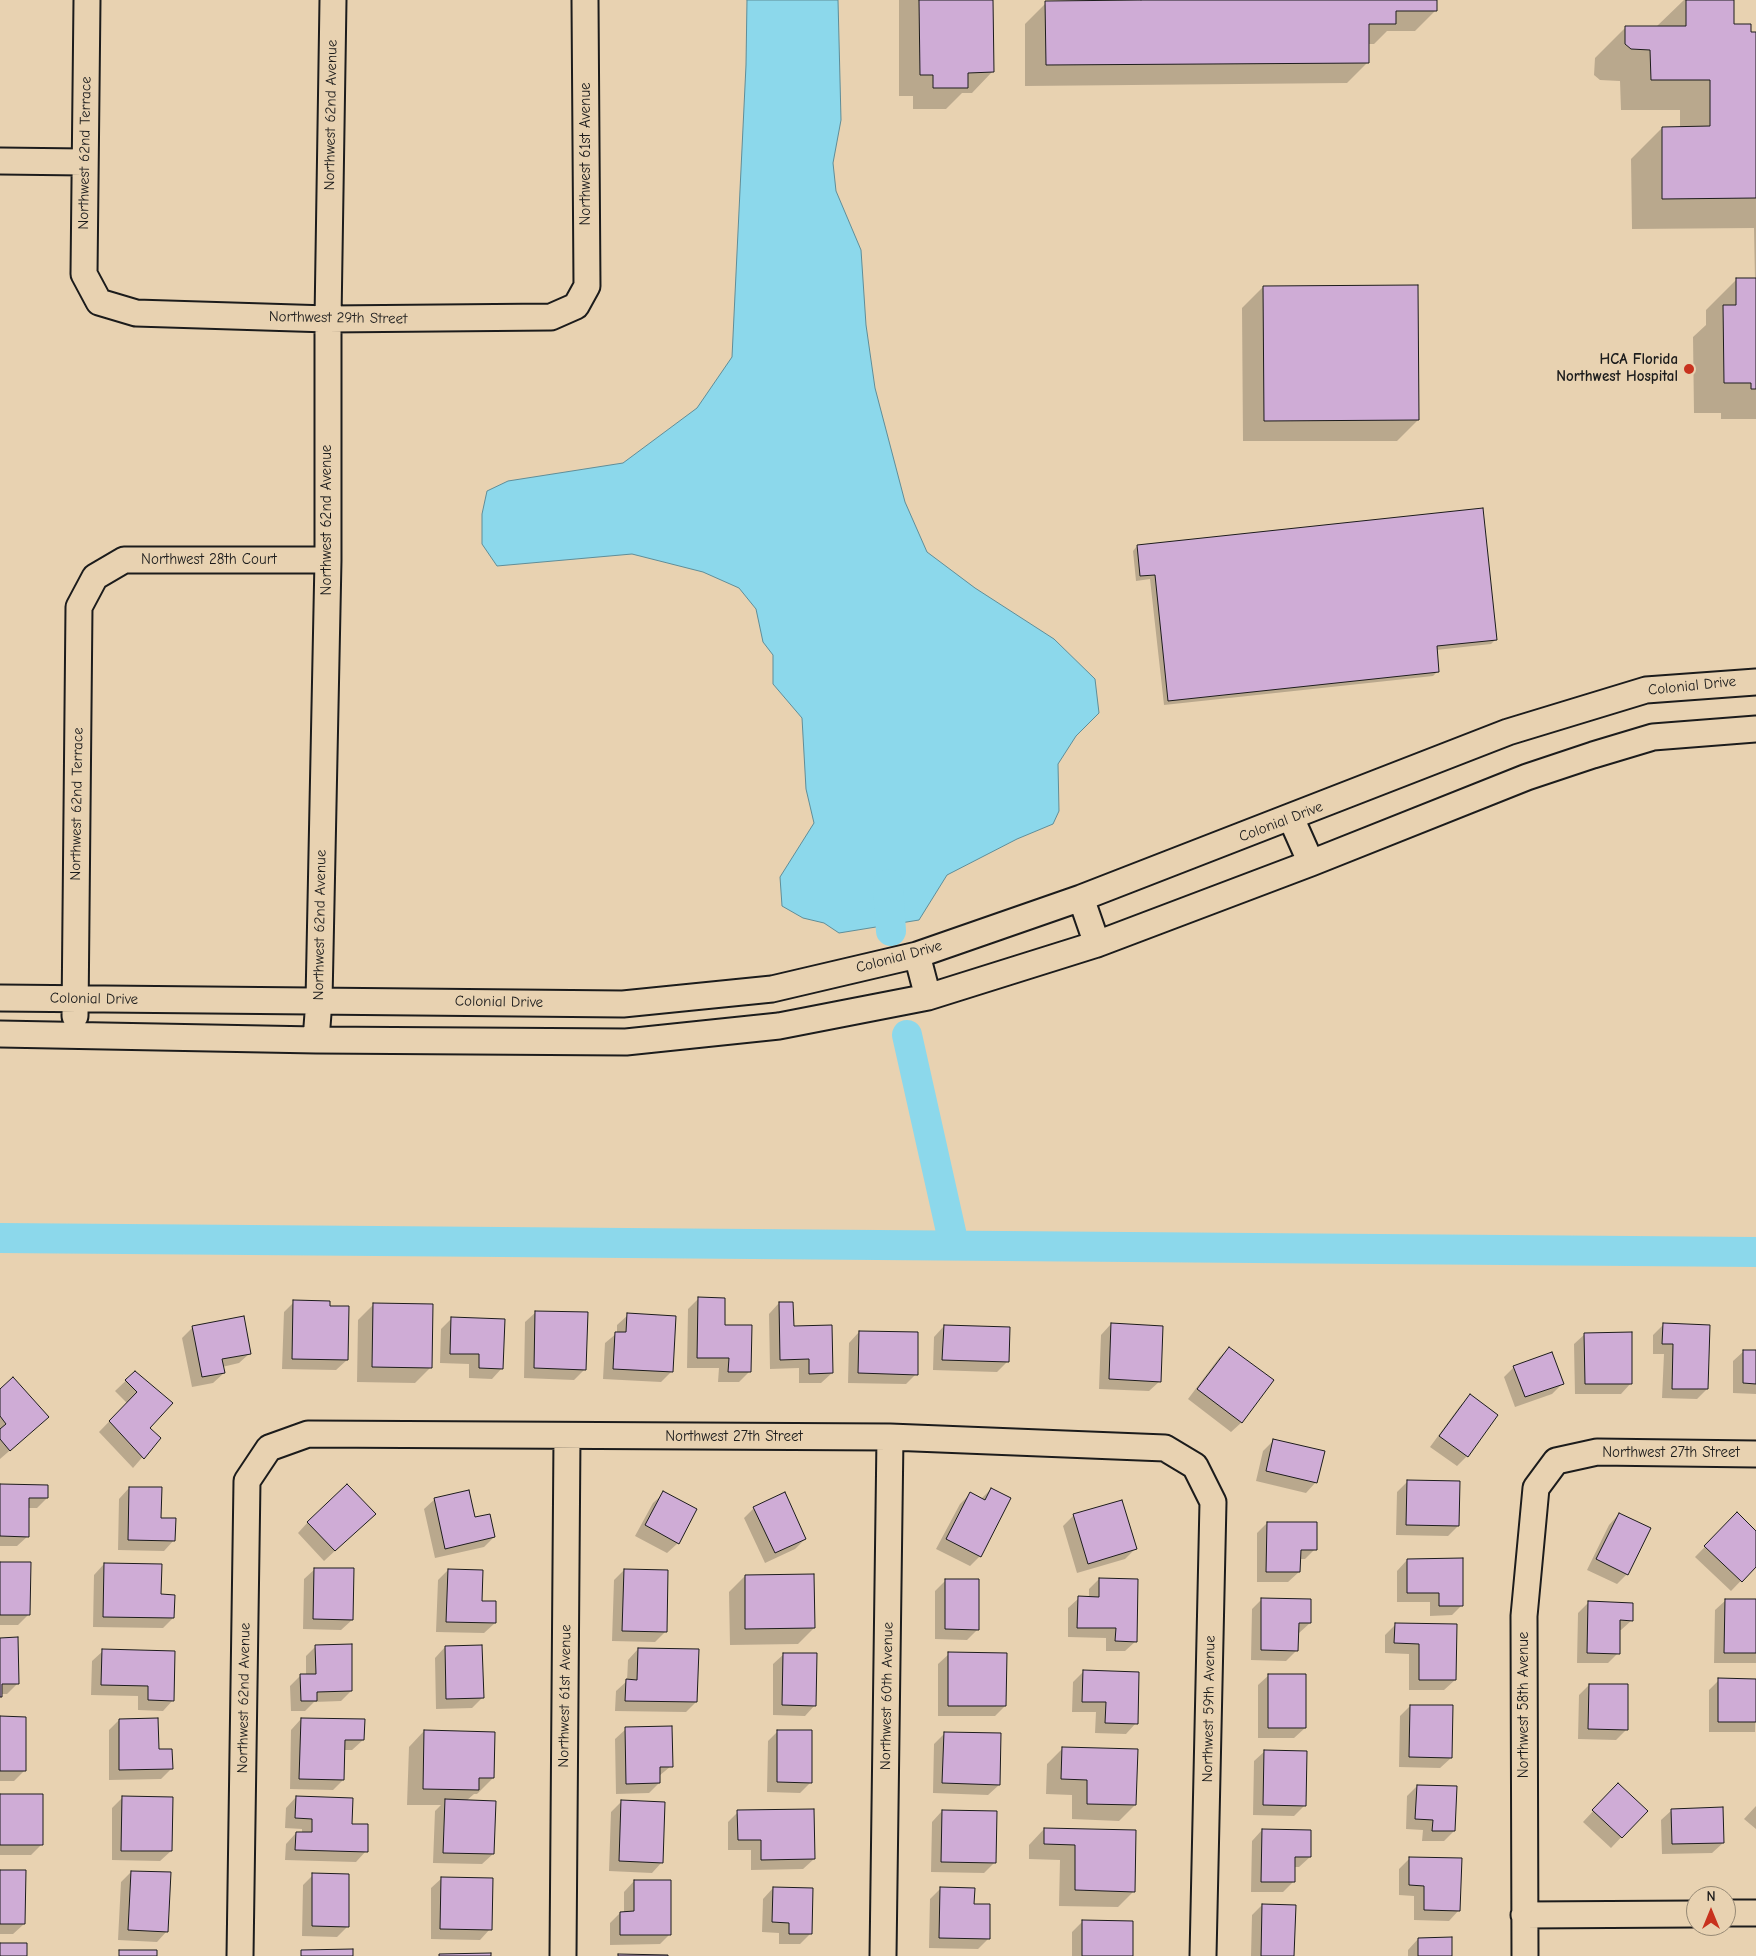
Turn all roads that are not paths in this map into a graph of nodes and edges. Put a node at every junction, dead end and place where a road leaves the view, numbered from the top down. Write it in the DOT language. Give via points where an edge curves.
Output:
graph roads {
  1 [pos="87,0"];
  2 [pos="333,0"];
  3 [pos="585,0"];
  4 [pos="0,161"];
  5 [pos="84,162"];
  6 [pos="100,302"];
  7 [pos="576,306"];
  8 [pos="328,319"];
  9 [pos="328,560"];
  10 [pos="95,577"];
  11 [pos="1756,682"];
  12 [pos="1756,729"];
  13 [pos="1291,818"];
  14 [pos="1311,863"];
  15 [pos="1081,898"];
  16 [pos="1097,944"];
  17 [pos="917,955"];
  18 [pos="928,997"];
  19 [pos="0,998"];
  20 [pos="75,1000"];
  21 [pos="319,1000"];
  22 [pos="0,1034"];
  23 [pos="75,1036"];
  24 [pos="316,1040"];
  25 [pos="568,1437"];
  26 [pos="890,1437"];
  27 [pos="270,1448"];
  28 [pos="1756,1454"];
  29 [pos="1556,1461"];
  30 [pos="1195,1466"];
  31 [pos="1736,1913"];
  32 [pos="1756,1913"];
  33 [pos="1686,1914"];
  34 [pos="1524,1915"];
  35 [pos="240,1956"];
  36 [pos="562,1956"];
  37 [pos="883,1956"];
  38 [pos="1204,1956"];
  39 [pos="1525,1956"];
  1 -- 5 [label="street, Northwest 62nd Terrace"];
  2 -- 8 [label="street, Northwest 62nd Avenue"];
  3 -- 7 [label="street, Northwest 61st Avenue" via="587,286"];
  4 -- 5 [label="street"];
  5 -- 6 [label="street, Northwest 62nd Terrace" via="84,274"];
  6 -- 8 [label="street, Northwest 29th Street" via="136,313"];
  7 -- 8 [label="street, Northwest 29th Street" via="551,317"];
  8 -- 9 [label="street, Northwest 62nd Avenue"];
  9 -- 10 [label="street, Northwest 28th Court" via="124,560"];
  9 -- 21 [label="street, Northwest 62nd Avenue"];
  10 -- 20 [label="street, Northwest 62nd Terrace" via="79,607"];
  11 -- 13 [label="street, Colonial Drive" via="1646,690 1508,732"];
  12 -- 14 [label="street" via="1653,737 1602,752 1526,777"];
  13 -- 14 [label="street"];
  13 -- 15 [label="street, Colonial Drive"];
  14 -- 16 [label="street"];
  15 -- 16 [label="street"];
  15 -- 17 [label="street, Colonial Drive"];
  16 -- 18 [label="street"];
  17 -- 18 [label="street"];
  17 -- 21 [label="street, Colonial Drive" via="772,988 623,1004"];
  18 -- 24 [label="street" via="779,1026 626,1042"];
  19 -- 20 [label="street, Colonial Drive"];
  20 -- 21 [label="street, Colonial Drive"];
  20 -- 23 [label="street, Northwest 62nd Terrace"];
  21 -- 24 [label="street, Northwest 62nd Avenue"];
  22 -- 23 [label="street"];
  23 -- 24 [label="street"];
  25 -- 26 [label="street, Northwest 27th Street"];
  25 -- 27 [label="street, Northwest 27th Street" via="308,1434"];
  25 -- 36 [label="street, Northwest 61st Avenue"];
  26 -- 30 [label="street, Northwest 27th Street" via="1166,1448"];
  26 -- 37 [label="street, Northwest 60th Avenue"];
  27 -- 35 [label="street, Northwest 62nd Avenue" via="247,1481"];
  28 -- 29 [label="street, Northwest 27th Street" via="1597,1452"];
  29 -- 34 [label="street, Northwest 58th Avenue" via="1536,1488 1524,1616"];
  30 -- 38 [label="street, Northwest 59th Avenue" via="1213,1502"];
  31 -- 32 [label="street"];
  33 -- 34 [label="street"];
  34 -- 39 [label="street, Northwest 58th Avenue"];
}
